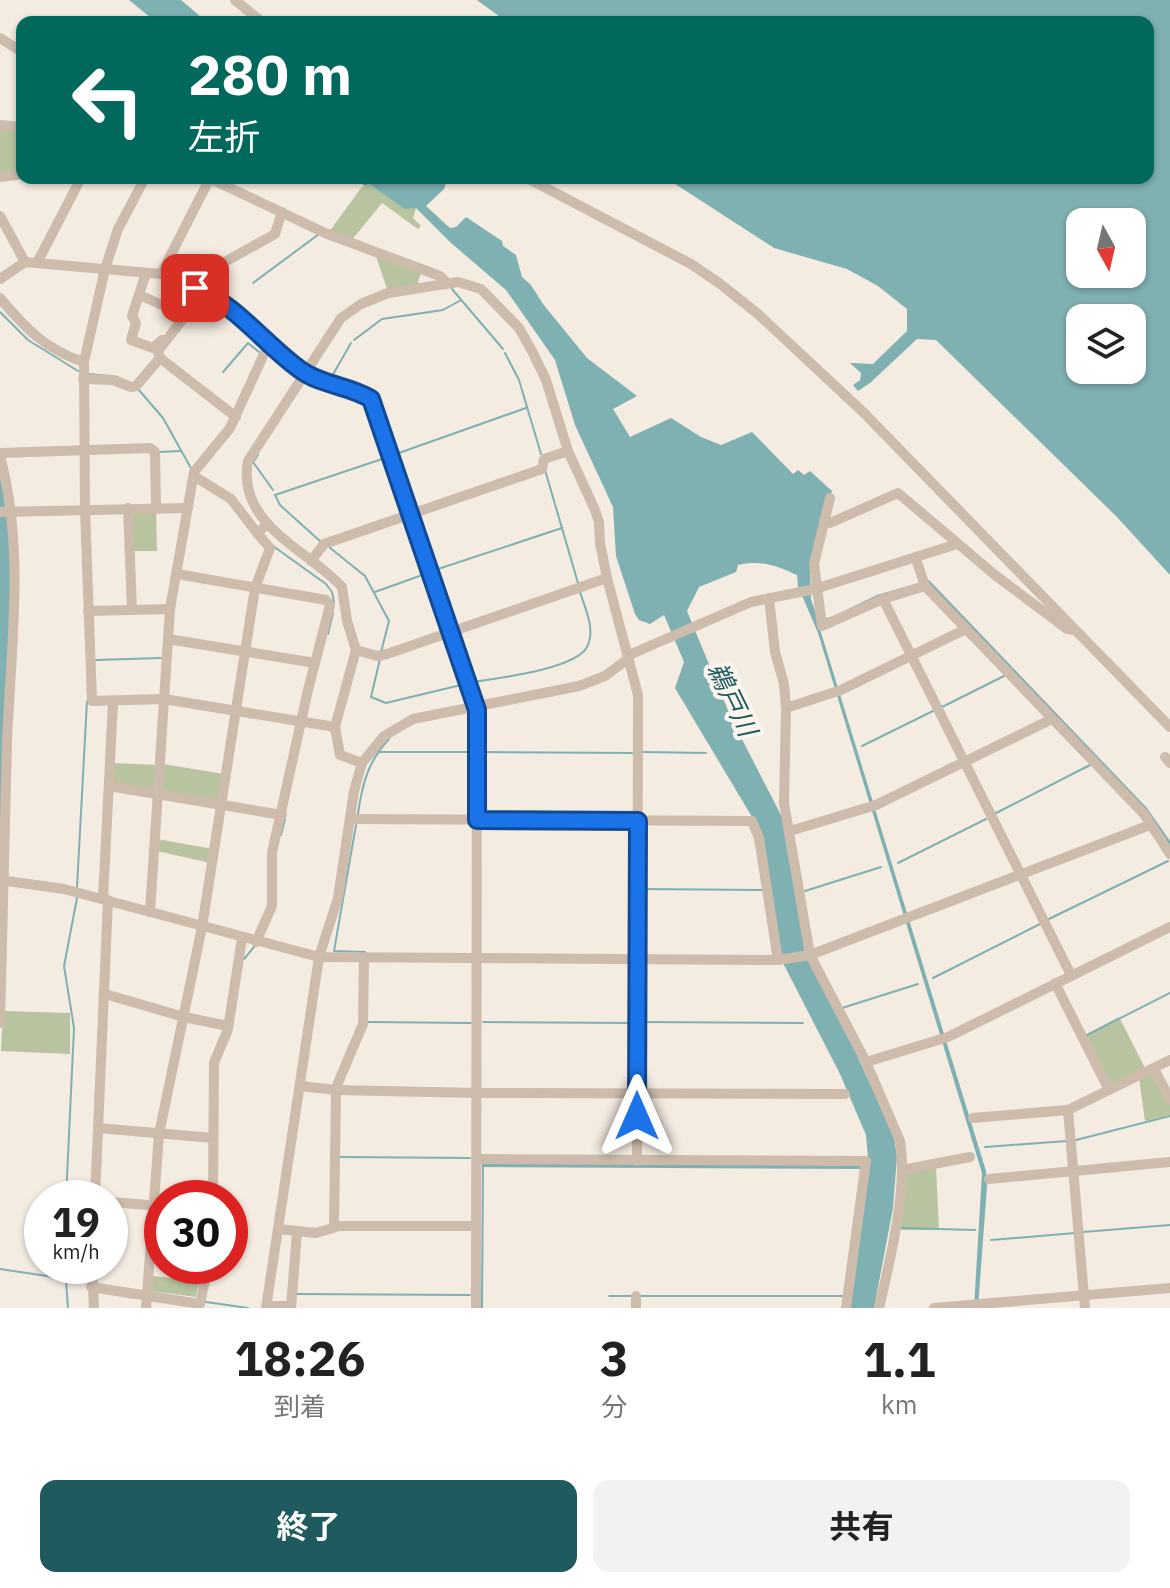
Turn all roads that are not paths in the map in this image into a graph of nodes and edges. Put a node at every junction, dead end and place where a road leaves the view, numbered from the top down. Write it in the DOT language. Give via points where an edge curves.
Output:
graph roads {
  1 [pos="235,0"];
  2 [pos="255,16"];
  3 [pos="77,184"];
  4 [pos="142,184"];
  5 [pos="206,184"];
  6 [pos="222,184"];
  7 [pos="538,184"];
  8 [pos="282,212"];
  9 [pos="0,216"];
  10 [pos="31,263"];
  11 [pos="105,269"];
  12 [pos="146,273"];
  13 [pos="161,274"];
  14 [pos="0,279"];
  15 [pos="447,283"];
  16 [pos="195,288"];
  17 [pos="207,293"];
  18 [pos="139,295"];
  19 [pos="0,298"];
  20 [pos="184,317"];
  21 [pos="272,346"];
  22 [pos="160,358"];
  23 [pos="84,362"];
  24 [pos="305,373"];
  25 [pos="83,379"];
  26 [pos="236,417"];
  27 [pos="84,450"];
  28 [pos="568,451"];
  29 [pos="0,454"];
  30 [pos="194,476"];
  31 [pos="830,498"];
  32 [pos="128,508"];
  33 [pos="156,508"];
  34 [pos="188,508"];
  35 [pos="85,509"];
  36 [pos="5,511"];
  37 [pos="411,515"];
  38 [pos="824,522"];
  39 [pos="268,524"];
  40 [pos="257,533"];
  41 [pos="957,544"];
  42 [pos="916,559"];
  43 [pos="311,561"];
  44 [pos="177,574"];
  45 [pos="607,578"];
  46 [pos="924,583"];
  47 [pos="255,588"];
  48 [pos="814,590"];
  49 [pos="769,598"];
  50 [pos="883,599"];
  51 [pos="170,609"];
  52 [pos="132,610"];
  53 [pos="88,611"];
  54 [pos="966,629"];
  55 [pos="1076,630"];
  56 [pos="451,632"];
  57 [pos="168,639"];
  58 [pos="356,650"];
  59 [pos="245,652"];
  60 [pos="912,655"];
  61 [pos="629,657"];
  62 [pos="315,663"];
  63 [pos="164,699"];
  64 [pos="113,703"];
  65 [pos="476,705"];
  66 [pos="786,708"];
  67 [pos="236,711"];
  68 [pos="1052,719"];
  69 [pos="301,723"];
  70 [pos="335,727"];
  71 [pos="1170,727"];
  72 [pos="965,761"];
  73 [pos="362,763"];
  74 [pos="109,786"];
  75 [pos="158,794"];
  76 [pos="222,804"];
  77 [pos="282,815"];
  78 [pos="350,819"];
  79 [pos="477,820"];
  80 [pos="638,821"];
  81 [pos="1150,825"];
  82 [pos="790,831"];
  83 [pos="1170,854"];
  84 [pos="1022,875"];
  85 [pos="3,880"];
  86 [pos="106,900"];
  87 [pos="150,912"];
  88 [pos="202,927"];
  89 [pos="1170,927"];
  90 [pos="242,938"];
  91 [pos="256,942"];
  92 [pos="810,955"];
  93 [pos="319,957"];
  94 [pos="364,958"];
  95 [pos="476,958"];
  96 [pos="637,959"];
  97 [pos="778,960"];
  98 [pos="1071,975"];
  99 [pos="1055,983"];
  100 [pos="105,994"];
  101 [pos="184,1017"];
  102 [pos="0,1023"];
  103 [pos="228,1026"];
  104 [pos="1170,1060"];
  105 [pos="866,1062"];
  106 [pos="1154,1069"];
  107 [pos="300,1086"];
  108 [pos="336,1090"];
  109 [pos="1109,1090"];
  110 [pos="477,1093"];
  111 [pos="637,1093"];
  112 [pos="845,1094"];
  113 [pos="1170,1099"];
  114 [pos="1068,1110"];
  115 [pos="973,1118"];
  116 [pos="98,1128"];
  117 [pos="159,1134"];
  118 [pos="213,1138"];
  119 [pos="970,1157"];
  120 [pos="477,1159"];
  121 [pos="637,1161"];
  122 [pos="1170,1162"];
  123 [pos="902,1170"];
  124 [pos="1074,1171"];
  125 [pos="989,1179"];
  126 [pos="96,1180"];
  127 [pos="158,1180"];
  128 [pos="213,1180"];
  129 [pos="476,1226"];
  130 [pos="334,1227"];
  131 [pos="278,1229"];
  132 [pos="297,1232"];
  133 [pos="91,1284"];
  134 [pos="204,1284"];
  135 [pos="91,1287"];
  136 [pos="1170,1288"];
  137 [pos="636,1296"];
  138 [pos="1084,1296"];
  139 [pos="147,1302"];
  140 [pos="183,1305"];
  141 [pos="266,1307"];
  142 [pos="291,1307"];
  143 [pos="94,1308"];
  144 [pos="476,1308"];
  145 [pos="636,1308"];
  146 [pos="846,1308"];
  147 [pos="879,1308"];
  148 [pos="934,1308"];
  149 [pos="1085,1308"];
  1 -- 2 [label="street"];
  3 -- 10 [label="street"];
  4 -- 11 [label="street"];
  5 -- 13 [label="street"];
  6 -- 8 [label="street"];
  7 -- 55 [label="street" via="691,264 748,306 863,412"];
  8 -- 15 [label="street"];
  8 -- 16 [label="street" via="275,234 221,264"];
  9 -- 10 [label="street"];
  10 -- 11 [label="street"];
  10 -- 14 [label="street"];
  11 -- 12 [label="street"];
  11 -- 23 [label="street"];
  12 -- 13 [label="street"];
  12 -- 18 [label="street"];
  13 -- 16 [label="street"];
  15 -- 24 [label="street" via="388,293 361,304 341,318"];
  15 -- 28 [label="street" via="481,289 519,328 546,380"];
  16 -- 17 [label="street"];
  17 -- 20 [label="street"];
  17 -- 21 [label="street"];
  18 -- 20 [label="street"];
  18 -- 20 [label="street" via="131,340 153,348"];
  19 -- 23 [label="street" via="42,343"];
  20 -- 22 [label="street" via="158,351"];
  21 -- 24 [label="street"];
  21 -- 26 [label="street"];
  22 -- 25 [label="street" via="134,387"];
  22 -- 26 [label="street"];
  23 -- 25 [label="street"];
  24 -- 37 [label="street" via="371,399"];
  24 -- 39 [label="street" via="248,461 248,486"];
  25 -- 27 [label="street"];
  26 -- 30 [label="street"];
  27 -- 29 [label="street"];
  27 -- 33 [label="street" via="153,450"];
  27 -- 35 [label="street"];
  28 -- 37 [label="street" via="544,459 542,469"];
  28 -- 45 [label="street" via="599,522"];
  29 -- 36 [label="street"];
  30 -- 34 [label="street"];
  30 -- 40 [label="street" via="231,499"];
  31 -- 38 [label="street"];
  32 -- 33 [label="street"];
  32 -- 35 [label="street"];
  32 -- 52 [label="street"];
  33 -- 34 [label="street"];
  34 -- 44 [label="street"];
  35 -- 36 [label="street"];
  35 -- 53 [label="street"];
  36 -- 85 [label="street" via="15,582"];
  37 -- 43 [label="street" via="324,544"];
  37 -- 56 [label="street"];
  38 -- 41 [label="street" via="898,493"];
  38 -- 48 [label="street"];
  39 -- 40 [label="street"];
  39 -- 43 [label="street"];
  40 -- 47 [label="street" via="270,548"];
  41 -- 42 [label="street"];
  41 -- 55 [label="street" via="1067,629"];
  42 -- 46 [label="street"];
  42 -- 48 [label="street"];
  43 -- 58 [label="street" via="342,587"];
  44 -- 47 [label="street"];
  44 -- 51 [label="street"];
  45 -- 56 [label="street"];
  45 -- 61 [label="street"];
  46 -- 50 [label="street"];
  46 -- 54 [label="street"];
  47 -- 59 [label="street"];
  47 -- 62 [label="street" via="329,602"];
  48 -- 49 [label="street"];
  48 -- 50 [label="street" via="821,622"];
  49 -- 61 [label="street"];
  49 -- 66 [label="street"];
  50 -- 60 [label="street"];
  51 -- 52 [label="street"];
  51 -- 57 [label="street"];
  52 -- 53 [label="street"];
  53 -- 64 [label="street" via="91,697 96,703"];
  54 -- 60 [label="street"];
  54 -- 68 [label="street"];
  55 -- 71 [label="street"];
  56 -- 58 [label="street" via="381,656"];
  56 -- 65 [label="street"];
  57 -- 59 [label="street"];
  57 -- 63 [label="street"];
  58 -- 70 [label="street"];
  59 -- 62 [label="street"];
  59 -- 67 [label="street"];
  60 -- 66 [label="street" via="838,691"];
  60 -- 72 [label="street"];
  61 -- 65 [label="street" via="594,681"];
  61 -- 80 [label="street" via="638,695"];
  62 -- 69 [label="street"];
  63 -- 64 [label="street"];
  63 -- 67 [label="street"];
  63 -- 75 [label="street"];
  64 -- 74 [label="street"];
  65 -- 73 [label="street" via="398,726"];
  65 -- 79 [label="street"];
  66 -- 82 [label="street" via="783,789"];
  67 -- 69 [label="street"];
  67 -- 76 [label="street"];
  68 -- 72 [label="street"];
  68 -- 81 [label="street"];
  69 -- 70 [label="street"];
  69 -- 77 [label="street"];
  70 -- 73 [label="street" via="340,755"];
  72 -- 82 [label="street" via="872,806"];
  72 -- 84 [label="street"];
  73 -- 78 [label="street"];
  74 -- 75 [label="street"];
  74 -- 86 [label="street"];
  75 -- 76 [label="street"];
  75 -- 87 [label="street"];
  76 -- 77 [label="street"];
  76 -- 88 [label="street"];
  77 -- 91 [label="street" via="272,853 272,906"];
  78 -- 79 [label="street"];
  78 -- 93 [label="street" via="338,898"];
  79 -- 80 [label="street"];
  79 -- 95 [label="street"];
  80 -- 96 [label="street"];
  80 -- 97 [label="street" via="752,821"];
  81 -- 83 [label="street"];
  81 -- 84 [label="street"];
  82 -- 92 [label="street"];
  84 -- 92 [label="street"];
  84 -- 98 [label="street"];
  85 -- 86 [label="street"];
  85 -- 102 [label="street"];
  86 -- 87 [label="street"];
  86 -- 100 [label="street"];
  87 -- 88 [label="street"];
  88 -- 90 [label="street"];
  88 -- 101 [label="street"];
  89 -- 98 [label="street"];
  90 -- 91 [label="street"];
  90 -- 103 [label="street"];
  91 -- 93 [label="street"];
  92 -- 97 [label="street"];
  92 -- 105 [label="street"];
  93 -- 94 [label="street"];
  93 -- 107 [label="street"];
  94 -- 95 [label="street"];
  94 -- 108 [label="street" via="363,1024"];
  95 -- 96 [label="street"];
  95 -- 110 [label="street"];
  96 -- 97 [label="street"];
  96 -- 111 [label="street"];
  98 -- 99 [label="street"];
  99 -- 105 [label="street" via="943,1038"];
  99 -- 109 [label="street"];
  100 -- 101 [label="street"];
  100 -- 116 [label="street"];
  101 -- 103 [label="street"];
  101 -- 117 [label="street"];
  103 -- 118 [label="street" via="214,1063"];
  104 -- 106 [label="street"];
  105 -- 123 [label="street" via="900,1141"];
  106 -- 109 [label="street"];
  106 -- 113 [label="street"];
  107 -- 108 [label="street"];
  107 -- 131 [label="street"];
  108 -- 110 [label="street"];
  108 -- 130 [label="street"];
  109 -- 114 [label="street"];
  110 -- 111 [label="street"];
  110 -- 120 [label="street"];
  111 -- 112 [label="street"];
  111 -- 121 [label="street"];
  114 -- 115 [label="street"];
  114 -- 124 [label="street"];
  116 -- 117 [label="street"];
  116 -- 126 [label="street"];
  117 -- 118 [label="street"];
  117 -- 127 [label="street"];
  118 -- 128 [label="street"];
  119 -- 123 [label="street"];
  120 -- 121 [label="street"];
  120 -- 129 [label="street"];
  121 -- 146 [label="street" via="866,1161"];
  122 -- 124 [label="street"];
  123 -- 147 [label="street"];
  124 -- 125 [label="street"];
  124 -- 138 [label="street"];
  129 -- 130 [label="street"];
  129 -- 144 [label="street"];
  130 -- 132 [label="street"];
  131 -- 132 [label="street"];
  131 -- 141 [label="street"];
  132 -- 142 [label="street"];
  133 -- 135 [label="street"];
  134 -- 140 [label="street" via="200,1304"];
  135 -- 139 [label="street"];
  135 -- 143 [label="street"];
  136 -- 138 [label="street"];
  137 -- 145 [label="street"];
  138 -- 148 [label="street"];
  138 -- 149 [label="street"];
  139 -- 140 [label="street"];
  141 -- 142 [label="street"];
}
